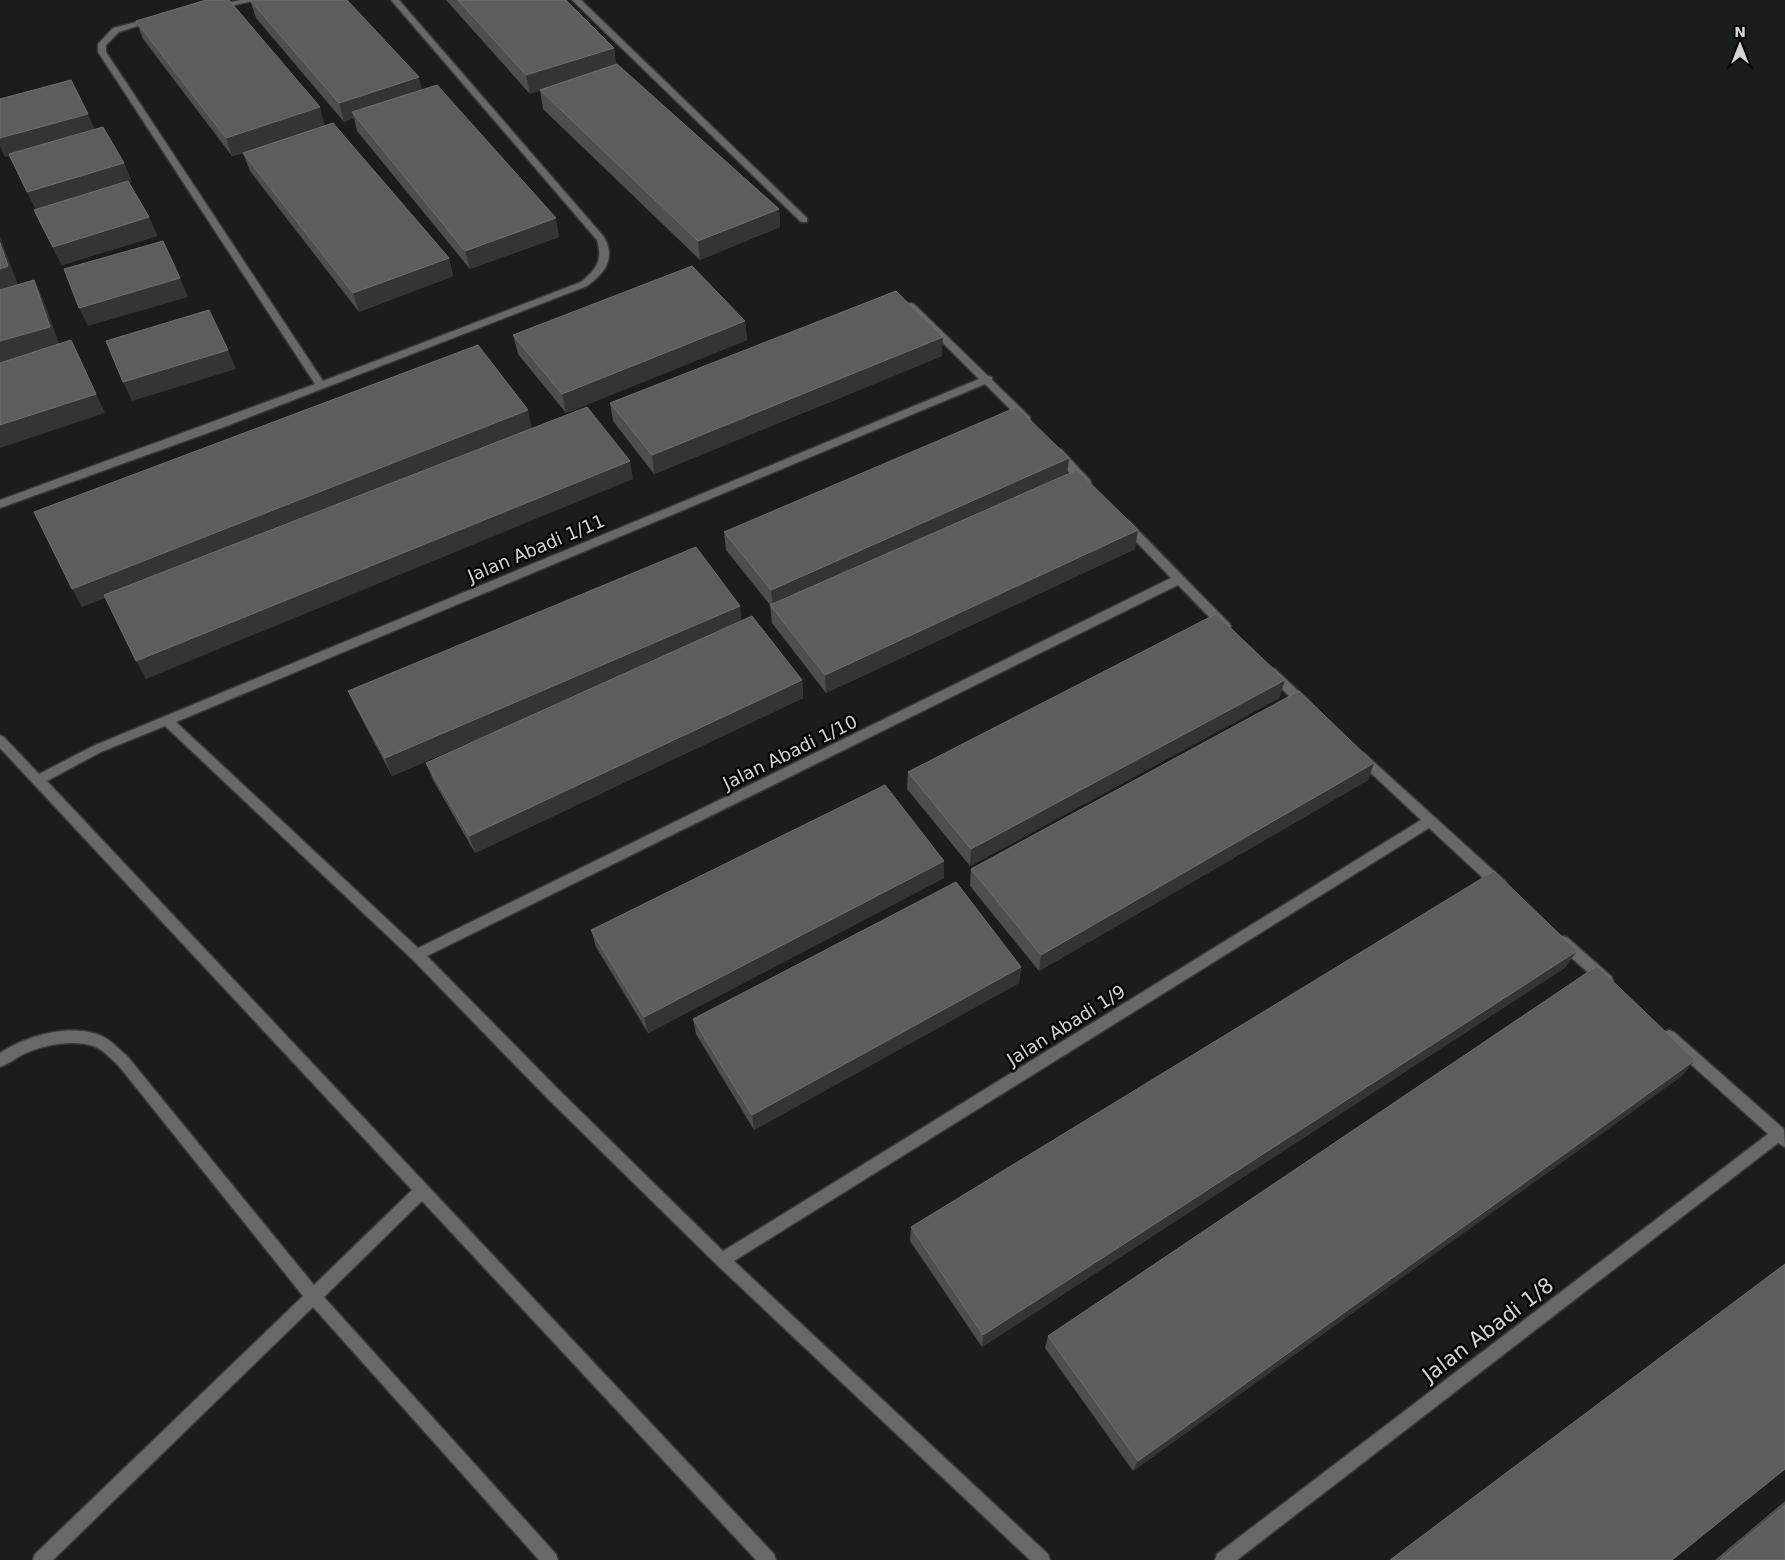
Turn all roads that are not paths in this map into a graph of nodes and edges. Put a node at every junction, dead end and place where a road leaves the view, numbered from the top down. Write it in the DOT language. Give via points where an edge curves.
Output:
graph roads {
  1 [pos="252,0"];
  2 [pos="395,0"];
  3 [pos="576,0"];
  4 [pos="205,9"];
  5 [pos="158,19"];
  6 [pos="804,220"];
  7 [pos="911,306"];
  8 [pos="988,379"];
  9 [pos="321,386"];
  10 [pos="1036,430"];
  11 [pos="1049,444"];
  12 [pos="1096,494"];
  13 [pos="0,504"];
  14 [pos="1117,516"];
  15 [pos="1178,580"];
  16 [pos="1233,634"];
  17 [pos="1260,661"];
  18 [pos="1316,714"];
  19 [pos="166,720"];
  20 [pos="0,740"];
  21 [pos="1351,748"];
  22 [pos="38,780"];
  23 [pos="1428,822"];
  24 [pos="1510,895"];
  25 [pos="1555,935"];
  26 [pos="417,955"];
  27 [pos="1615,988"];
  28 [pos="1660,1028"];
  29 [pos="0,1061"];
  30 [pos="1782,1137"];
  31 [pos="423,1190"];
  32 [pos="722,1260"];
  33 [pos="312,1295"];
  34 [pos="41,1560"];
  35 [pos="550,1560"];
  36 [pos="768,1560"];
  37 [pos="1042,1560"];
  38 [pos="1223,1560"];
  1 -- 4 [label="street"];
  2 -- 9 [label="street" via="601,239 606,262 584,284"];
  3 -- 6 [label="street"];
  5 -- 9 [label="street" via="116,30 102,44 102,52"];
  7 -- 8 [label="street"];
  8 -- 10 [label="street"];
  8 -- 19 [label="street, Jalan Abadi 1/11"];
  9 -- 13 [label="street"];
  11 -- 12 [label="street"];
  14 -- 15 [label="street"];
  15 -- 16 [label="street"];
  15 -- 26 [label="street, Jalan Abadi 1/10"];
  17 -- 18 [label="street"];
  19 -- 22 [label="street, Jalan Abadi 1/11" via="97,749"];
  19 -- 26 [label="street"];
  20 -- 22 [label="street"];
  21 -- 23 [label="street"];
  22 -- 31 [label="street"];
  23 -- 24 [label="street"];
  23 -- 32 [label="street, Jalan Abadi 1/9"];
  25 -- 27 [label="street"];
  26 -- 32 [label="street"];
  28 -- 30 [label="street"];
  29 -- 33 [label="street" via="11,1052 59,1038 97,1041 123,1061"];
  30 -- 38 [label="street, Jalan Abadi 1/8"];
  31 -- 33 [label="street"];
  31 -- 36 [label="street"];
  32 -- 37 [label="street"];
  33 -- 34 [label="street"];
  33 -- 35 [label="street"];
}
